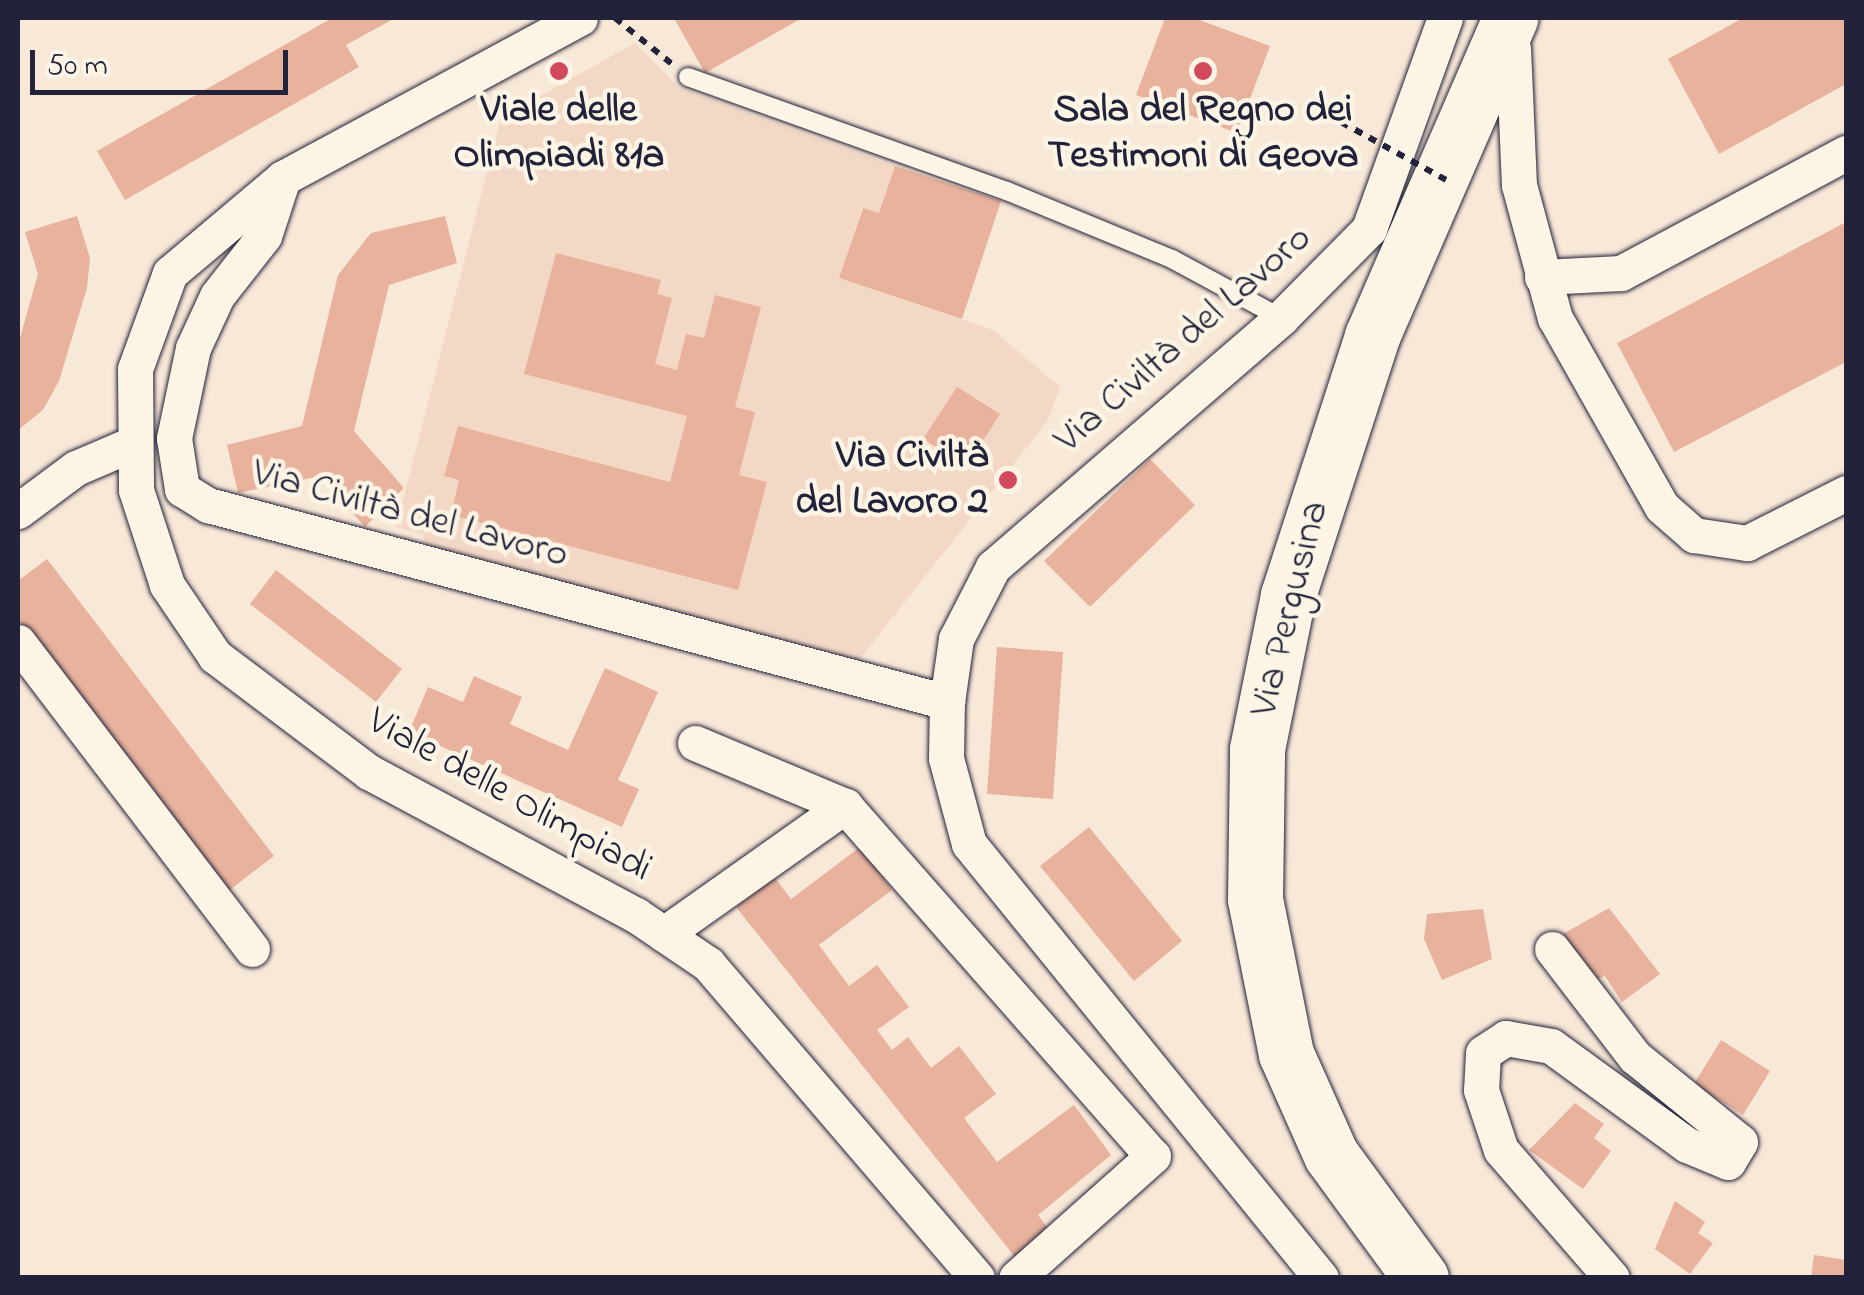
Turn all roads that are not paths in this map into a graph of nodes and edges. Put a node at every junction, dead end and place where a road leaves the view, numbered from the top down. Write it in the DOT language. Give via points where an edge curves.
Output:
graph roads {
  1 [pos="580,18"];
  2 [pos="1444,18"];
  3 [pos="1519,28"];
  4 [pos="688,76"];
  5 [pos="1846,153"];
  6 [pos="1425,167"];
  7 [pos="283,178"];
  8 [pos="1335,268"];
  9 [pos="1542,277"];
  10 [pos="1281,318"];
  11 [pos="132,444"];
  12 [pos="1846,493"];
  13 [pos="18,511"];
  14 [pos="1301,553"];
  15 [pos="18,642"];
  16 [pos="946,702"];
  17 [pos="696,743"];
  18 [pos="845,806"];
  19 [pos="664,934"];
  20 [pos="252,948"];
  21 [pos="1552,949"];
  22 [pos="977,1278"];
  23 [pos="1016,1278"];
  24 [pos="1320,1278"];
  25 [pos="1421,1278"];
  26 [pos="1612,1278"];
  1 -- 7 [label="street, Viale delle Olimpiadi"];
  2 -- 6 [label="street, Via Civiltà del Lavoro"];
  3 -- 6 [label="main road, Via Pergusina" via="1475,108"];
  3 -- 9 [label="street" via="1519,185"];
  4 -- 10 [label="lane" via="1025,198 1172,259"];
  5 -- 9 [label="street" via="1621,273"];
  6 -- 8 [label="street, Via Civiltà del Lavoro"];
  6 -- 14 [label="main road, Via Pergusina"];
  7 -- 11 [label="street, Viale delle Olimpiadi" via="170,273 135,368"];
  7 -- 16 [label="street, Via Civiltà del Lavoro" via="264,236 217,296 193,348 174,438 182,489 208,506"];
  8 -- 10 [label="street, Via Civiltà del Lavoro"];
  8 -- 14 [label="street" via="1361,276 1366,302"];
  9 -- 12 [label="street" via="1634,463 1694,535 1747,542"];
  10 -- 16 [label="street, Via Civiltà del Lavoro" via="994,567 956,640"];
  11 -- 13 [label="street" via="76,468"];
  11 -- 19 [label="street, Viale delle Olimpiadi" via="136,490 167,585 214,656 369,772"];
  14 -- 25 [label="main road, Via Pergusina" via="1257,749 1252,822 1265,972 1286,1054 1331,1155"];
  15 -- 20 [label="street"];
  16 -- 24 [label="street, Via Civiltà del Lavoro" via="946,758 969,844"];
  17 -- 18 [label="street"];
  18 -- 19 [label="street, Viale delle Olimpiadi"];
  18 -- 23 [label="street" via="1153,1156"];
  19 -- 22 [label="street, Viale delle Olimpiadi" via="708,964"];
  21 -- 26 [label="street" via="1635,1057 1740,1142 1737,1160 1711,1157 1550,1046 1506,1038 1483,1053 1480,1090 1501,1150"];
}
